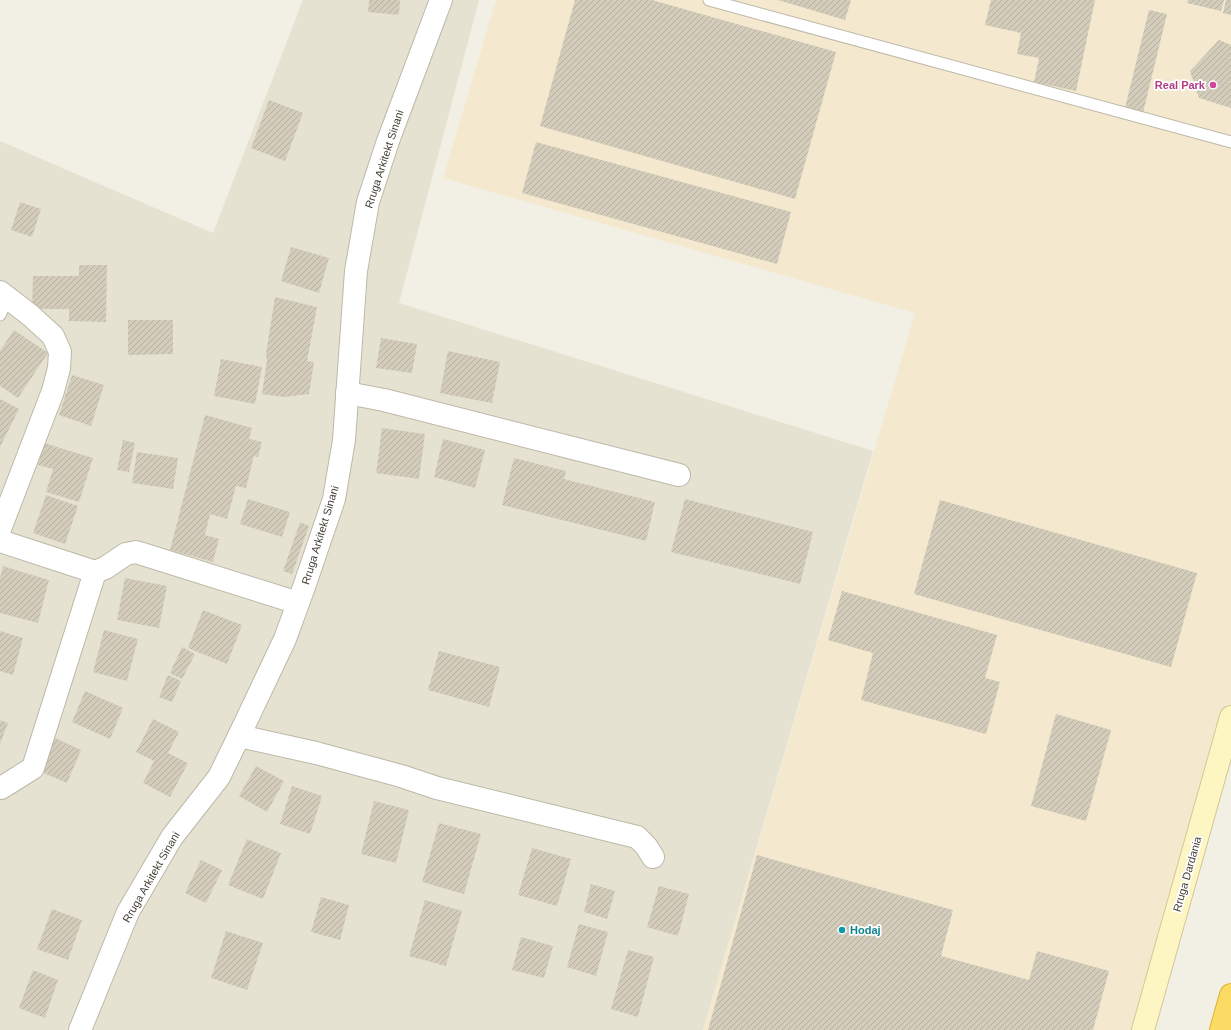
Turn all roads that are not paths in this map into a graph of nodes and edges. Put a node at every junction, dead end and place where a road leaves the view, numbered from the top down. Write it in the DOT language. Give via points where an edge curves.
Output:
graph roads {
  1 [pos="441,0"];
  2 [pos="709,0"];
  3 [pos="1231,142"];
  4 [pos="3,302"];
  5 [pos="348,393"];
  6 [pos="679,476"];
  7 [pos="0,529"];
  8 [pos="0,541"];
  9 [pos="95,572"];
  10 [pos="298,604"];
  11 [pos="1231,718"];
  12 [pos="239,736"];
  13 [pos="1,788"];
  14 [pos="653,858"];
  15 [pos="1231,994"];
  16 [pos="80,1030"];
  17 [pos="1143,1030"];
  18 [pos="1222,1030"];
  1 -- 5 [label="street, Rruga Arkitekt Sinani" via="368,202 356,271"];
  2 -- 3 [label="lane"];
  4 -- 7 [label="street" via="30,315 53,336 60,352 60,368"];
  5 -- 6 [label="street"];
  5 -- 10 [label="street, Rruga Arkitekt Sinani" via="344,440 334,499"];
  8 -- 9 [label="street"];
  9 -- 10 [label="street" via="126,554 136,552"];
  9 -- 13 [label="street" via="33,768"];
  10 -- 12 [label="street, Rruga Arkitekt Sinani" via="285,639"];
  11 -- 17 [label="main road, Rruga Dardania"];
  12 -- 14 [label="street" via="316,753 437,788 637,837"];
  12 -- 16 [label="street, Rruga Arkitekt Sinani" via="219,777 172,837 128,912"];
  15 -- 18 [label="highway"];
}
